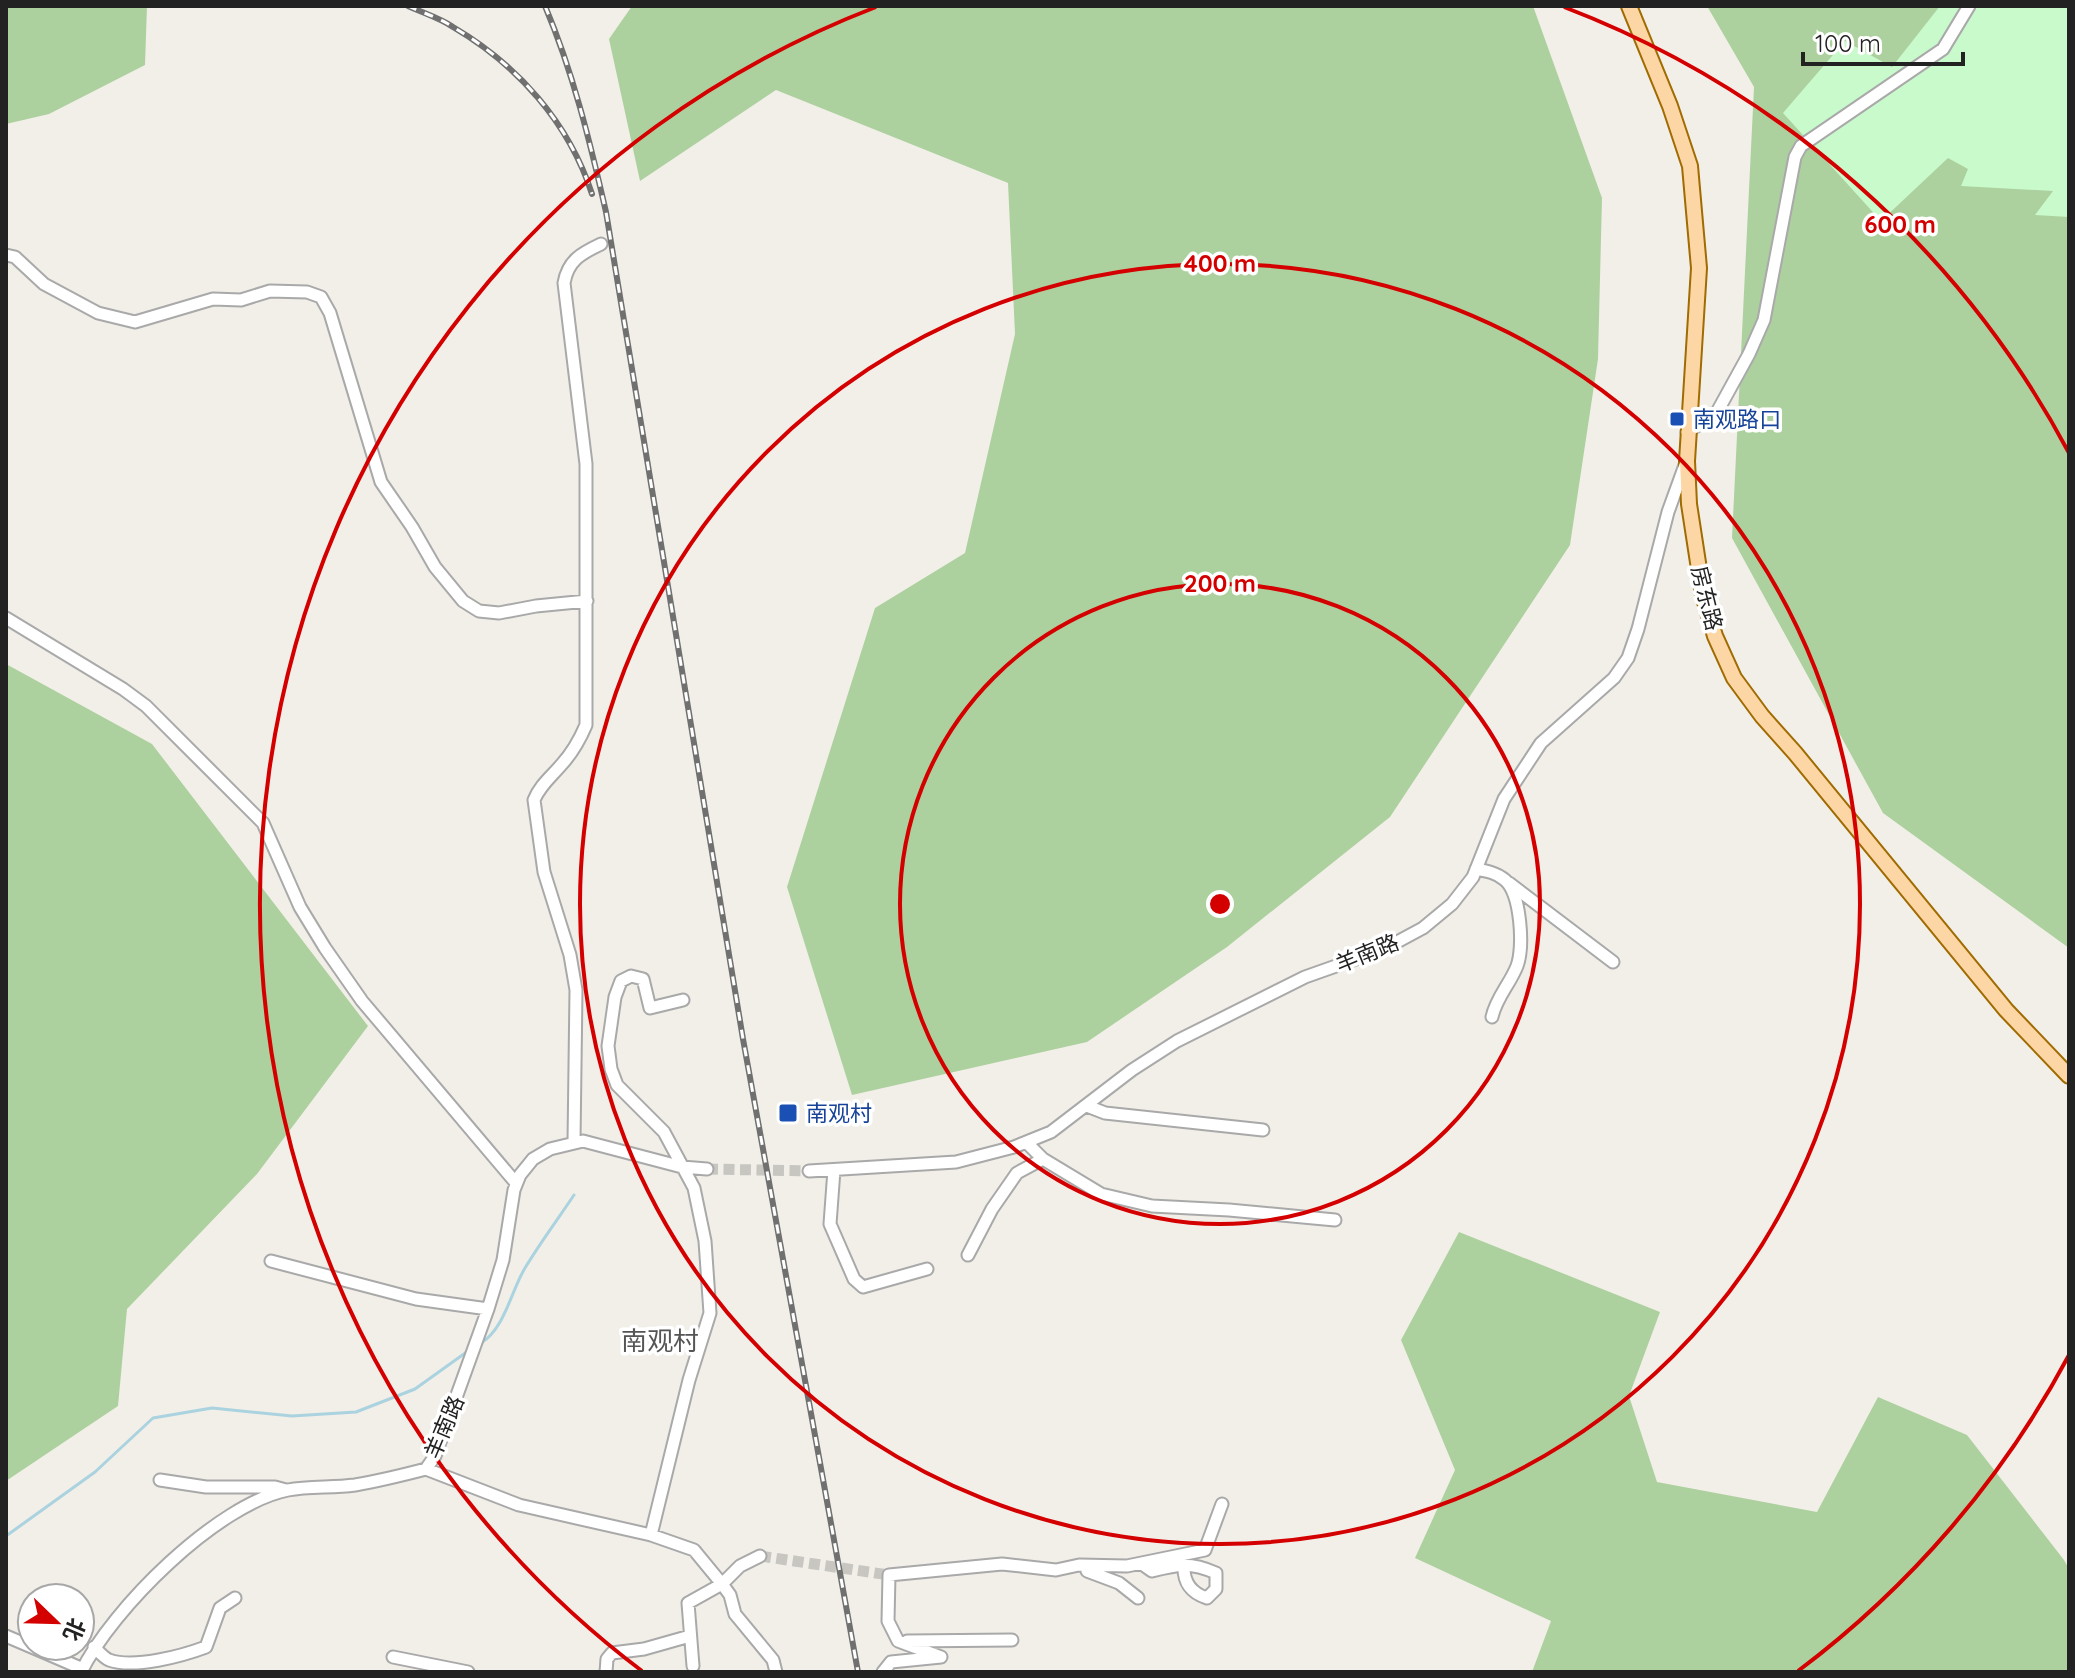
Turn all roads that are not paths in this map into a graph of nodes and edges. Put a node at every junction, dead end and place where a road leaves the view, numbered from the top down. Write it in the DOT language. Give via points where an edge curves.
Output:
graph roads {
  1 [pos="1629,6"];
  2 [pos="1969,6"];
  3 [pos="601,244"];
  4 [pos="6,255"];
  5 [pos="1687,432"];
  6 [pos="1687,461"];
  7 [pos="587,601"];
  8 [pos="6,618"];
  9 [pos="1476,869"];
  10 [pos="1509,882"];
  11 [pos="1613,962"];
  12 [pos="683,1000"];
  13 [pos="1492,1017"];
  14 [pos="2069,1076"];
  15 [pos="1087,1106"];
  16 [pos="1263,1130"];
  17 [pos="574,1142"];
  18 [pos="1026,1142"];
  19 [pos="1043,1159"];
  20 [pos="682,1167"];
  21 [pos="707,1169"];
  22 [pos="834,1170"];
  23 [pos="809,1171"];
  24 [pos="516,1183"];
  25 [pos="1335,1220"];
  26 [pos="968,1255"];
  27 [pos="271,1261"];
  28 [pos="927,1269"];
  29 [pos="488,1309"];
  30 [pos="426,1469"];
  31 [pos="160,1480"];
  32 [pos="286,1490"];
  33 [pos="1222,1504"];
  34 [pos="651,1535"];
  35 [pos="760,1556"];
  36 [pos="1142,1564"];
  37 [pos="1184,1565"];
  38 [pos="1071,1567"];
  39 [pos="722,1584"];
  40 [pos="235,1598"];
  41 [pos="1138,1598"];
  42 [pos="6,1636"];
  43 [pos="690,1636"];
  44 [pos="1012,1640"];
  45 [pos="898,1641"];
  46 [pos="96,1644"];
  47 [pos="96,1649"];
  48 [pos="393,1657"];
  49 [pos="693,1666"];
  50 [pos="82,1670"];
  51 [pos="468,1672"];
  52 [pos="606,1672"];
  53 [pos="776,1672"];
  54 [pos="883,1672"];
  1 -- 5 [label="main road, 房东路" via="1690,166 1699,268"];
  2 -- 5 [label="street" via="1943,49 1801,146 1764,320 1716,414"];
  3 -- 7 [label="street" via="572,261 564,283 586,464"];
  4 -- 7 [label="street" via="44,284 98,313 135,322 213,299 241,300 270,291 321,297 381,482 463,601 479,611 499,613"];
  5 -- 6 [label="main road, 房东路"];
  6 -- 9 [label="street, 羊南路" via="1628,658 1614,678 1541,743 1520,772"];
  6 -- 14 [label="main road, 房东路" via="1703,595 1734,678 2006,1010"];
  7 -- 17 [label="street" via="586,725 534,800 544,872 576,990"];
  8 -- 24 [label="street" via="146,706 263,823 300,907 362,1001"];
  9 -- 10 [label="street"];
  9 -- 15 [label="street, 羊南路" via="1452,904 1423,928 1384,949 1305,977 1191,1034"];
  10 -- 11 [label="street"];
  10 -- 13 [label="street" via="1518,910 1521,952"];
  12 -- 20 [label="street" via="650,1008 643,979 631,976 621,981 608,1046 617,1085 664,1132"];
  15 -- 16 [label="street" via="1105,1113"];
  15 -- 18 [label="street, 羊南路" via="1058,1128"];
  17 -- 20 [label="street"];
  17 -- 24 [label="street" via="533,1159"];
  18 -- 19 [label="street"];
  18 -- 22 [label="street, 羊南路" via="956,1162"];
  19 -- 25 [label="street" via="1101,1194 1152,1206"];
  19 -- 26 [label="street" via="1017,1173"];
  20 -- 21 [label="street"];
  20 -- 34 [label="street" via="694,1188 705,1241 710,1313"];
  22 -- 23 [label="street, 羊南路"];
  22 -- 28 [label="street" via="830,1224 854,1279 863,1287"];
  24 -- 29 [label="street, 羊南路" via="503,1260"];
  27 -- 29 [label="street" via="416,1299"];
  29 -- 30 [label="street, 羊南路"];
  30 -- 32 [label="street, 羊南路" via="354,1485"];
  30 -- 34 [label="street" via="519,1505"];
  31 -- 32 [label="street"];
  32 -- 46 [label="street, 羊南路" via="252,1503 191,1545 151,1579"];
  33 -- 36 [label="street" via="1205,1550"];
  34 -- 39 [label="street" via="694,1550"];
  35 -- 39 [label="street"];
  36 -- 37 [label="street" via="1152,1571"];
  36 -- 38 [label="street"];
  38 -- 41 [label="street" via="1098,1573"];
  38 -- 45 [label="street" via="1002,1564 889,1575 888,1621"];
  39 -- 43 [label="street" via="688,1603"];
  39 -- 53 [label="street" via="735,1614 773,1660"];
  40 -- 47 [label="street" via="220,1608 206,1647 176,1659 108,1660"];
  42 -- 50 [label="street"];
  43 -- 49 [label="street"];
  43 -- 52 [label="street" via="612,1653"];
  44 -- 45 [label="street"];
  45 -- 54 [label="street" via="941,1657 891,1662"];
  48 -- 51 [label="street"];
}
